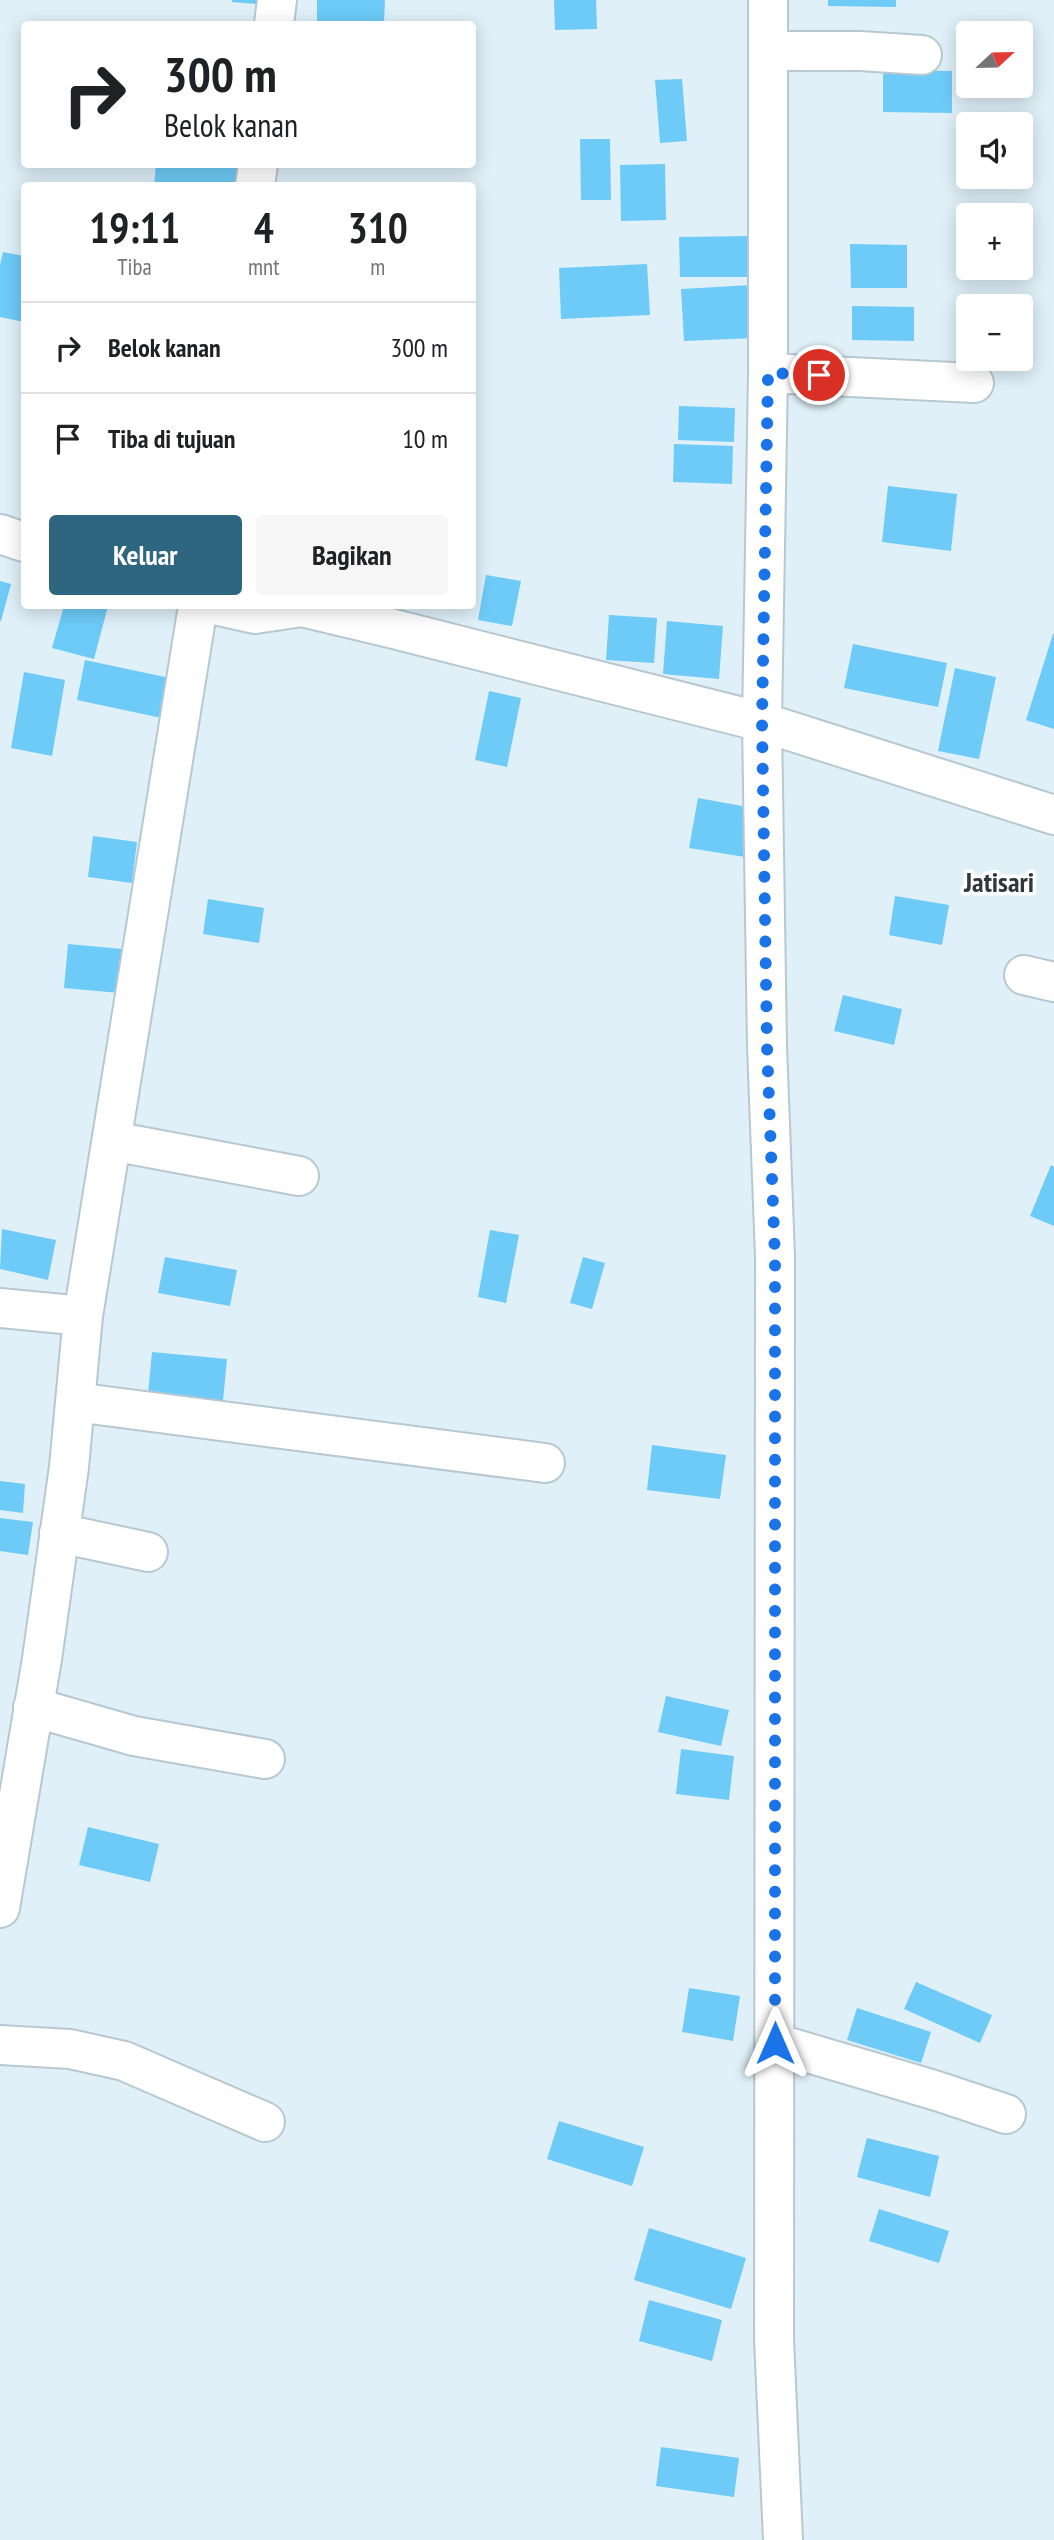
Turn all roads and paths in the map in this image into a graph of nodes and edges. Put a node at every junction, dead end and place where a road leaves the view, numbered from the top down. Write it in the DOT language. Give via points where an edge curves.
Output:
graph roads {
  1 [pos="277,0"];
  2 [pos="768,0"];
  3 [pos="274,21"];
  4 [pos="768,51"];
  5 [pos="922,55"];
  6 [pos="768,373"];
  7 [pos="974,383"];
  8 [pos="0,534"];
  9 [pos="21,541"];
  10 [pos="198,609"];
  11 [pos="324,609"];
  12 [pos="346,612"];
  13 [pos="762,722"];
  14 [pos="1054,815"];
  15 [pos="111,1141"];
  16 [pos="299,1176"];
  17 [pos="0,1308"];
  18 [pos="83,1316"];
  19 [pos="75,1402"];
  20 [pos="545,1463"];
  21 [pos="60,1533"];
  22 [pos="148,1552"];
  23 [pos="33,1707"];
  24 [pos="265,1759"];
  25 [pos="0,1908"];
  26 [pos="775,2043"];
  27 [pos="0,2045"];
  28 [pos="1006,2115"];
  29 [pos="265,2122"];
  30 [pos="783,2540"];
  1 -- 3 [label="street"];
  2 -- 4 [label="street"];
  4 -- 5 [label="street"];
  4 -- 6 [label="street"];
  6 -- 7 [label="street"];
  6 -- 13 [label="street"];
  8 -- 9 [label="street"];
  10 -- 15 [label="street"];
  11 -- 12 [label="street"];
  12 -- 13 [label="street"];
  13 -- 14 [label="street"];
  13 -- 26 [label="street" via="775,1258"];
  15 -- 16 [label="street"];
  15 -- 18 [label="street"];
  17 -- 18 [label="street"];
  18 -- 19 [label="street"];
  19 -- 20 [label="street"];
  19 -- 21 [label="street"];
  21 -- 22 [label="street"];
  21 -- 23 [label="street"];
  23 -- 24 [label="street" via="134,1736"];
  23 -- 25 [label="street"];
  26 -- 28 [label="street"];
  26 -- 30 [label="street" via="774,2339"];
  27 -- 29 [label="street" via="70,2049 124,2061"];
}
